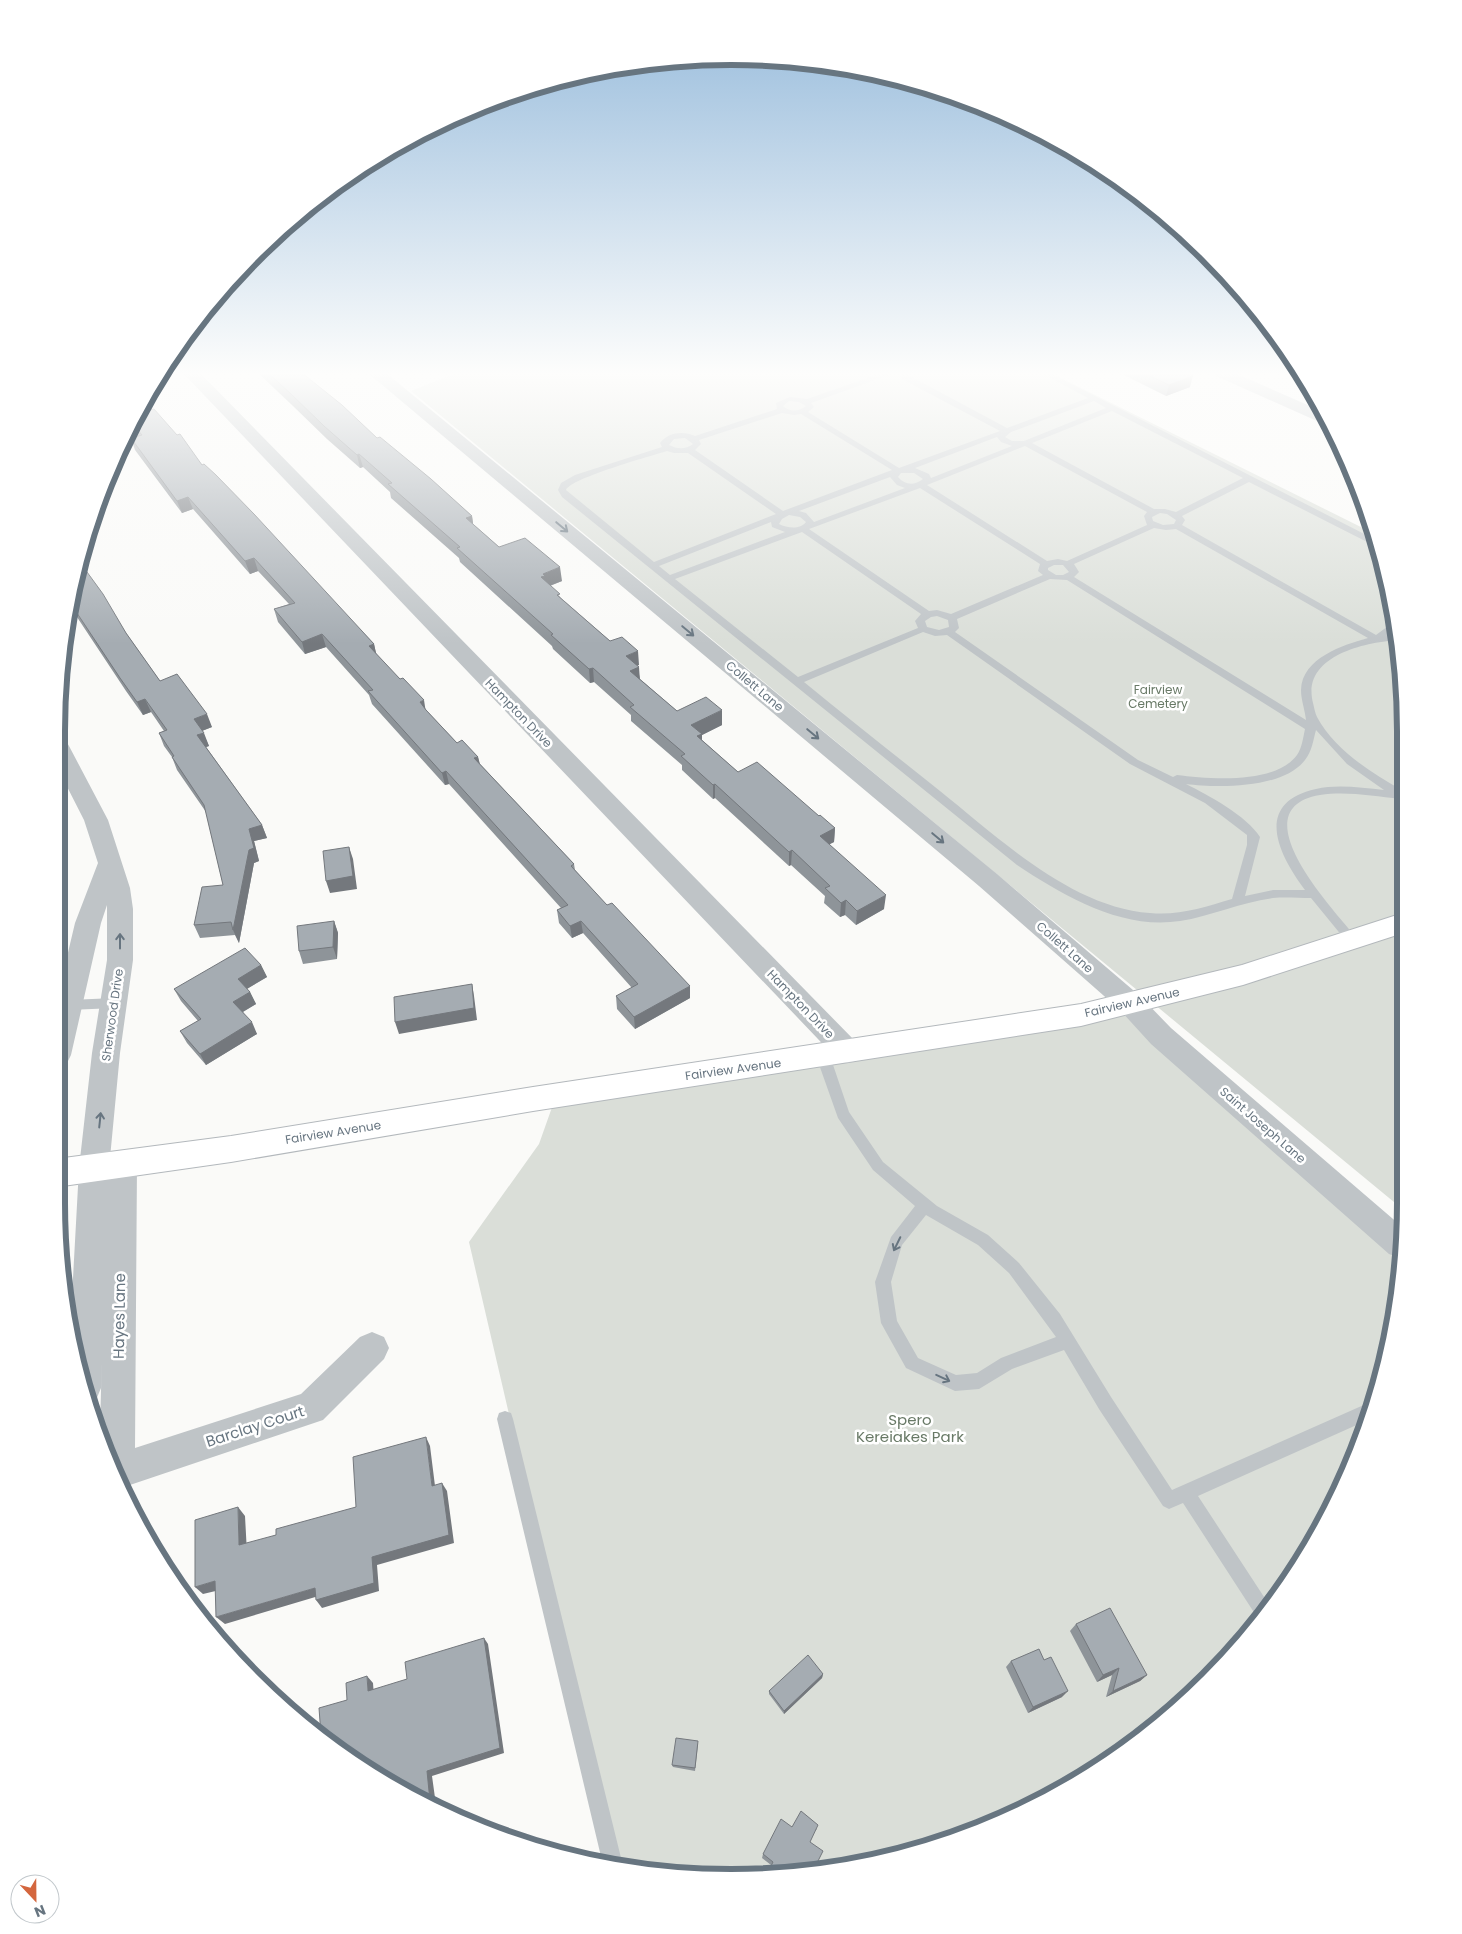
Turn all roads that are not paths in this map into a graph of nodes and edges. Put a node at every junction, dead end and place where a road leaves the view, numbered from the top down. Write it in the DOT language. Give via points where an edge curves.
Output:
graph roads {
  1 [pos="276,463"];
  2 [pos="485,463"];
  3 [pos="622,463"];
  4 [pos="709,463"];
  5 [pos="887,463"];
  6 [pos="921,463"];
  7 [pos="974,463"];
  8 [pos="1063,463"];
  9 [pos="1218,463"];
  10 [pos="900,471"];
  11 [pos="1248,479"];
  12 [pos="921,484"];
  13 [pos="1153,512"];
  14 [pos="782,514"];
  15 [pos="1176,515"];
  16 [pos="1154,525"];
  17 [pos="1177,526"];
  18 [pos="803,529"];
  19 [pos="1368,540"];
  20 [pos="1046,564"];
  21 [pos="1067,564"];
  22 [pos="652,566"];
  23 [pos="1049,576"];
  24 [pos="1068,577"];
  25 [pos="667,579"];
  26 [pos="928,614"];
  27 [pos="950,618"];
  28 [pos="923,629"];
  29 [pos="1389,630"];
  30 [pos="949,632"];
  31 [pos="1390,638"];
  32 [pos="1376,639"];
  33 [pos="796,682"];
  34 [pos="1312,723"];
  35 [pos="65,773"];
  36 [pos="1158,776"];
  37 [pos="1397,792"];
  38 [pos="1397,794"];
  39 [pos="110,863"];
  40 [pos="1315,894"];
  41 [pos="1237,902"];
  42 [pos="1397,925"];
  43 [pos="1351,939"];
  44 [pos="1130,1003"];
  45 [pos="115,1004"];
  46 [pos="69,1005"];
  47 [pos="65,1022"];
  48 [pos="836,1054"];
  49 [pos="108,1166"];
  50 [pos="65,1173"];
  51 [pos="925,1204"];
  52 [pos="1396,1241"];
  53 [pos="1067,1341"];
  54 [pos="372,1348"];
  55 [pos="86,1368"];
  56 [pos="1363,1414"];
  57 [pos="505,1419"];
  58 [pos="116,1457"];
  59 [pos="121,1470"];
  60 [pos="1186,1492"];
  61 [pos="1260,1607"];
  62 [pos="611,1858"];
  1 -- 48 [label="street, Hampton Drive"];
  2 -- 44 [label="street, Collett Lane, one-way" via="980,874"];
  3 -- 22 [label="lane" via="578,478 564,485 562,490"];
  4 -- 14 [label="lane"];
  5 -- 10 [label="lane"];
  6 -- 10 [label="lane"];
  7 -- 12 [label="lane"];
  8 -- 13 [label="lane"];
  9 -- 11 [label="lane"];
  10 -- 12 [label="lane" via="922,472 927,480"];
  10 -- 12 [label="lane" via="894,477 899,484"];
  10 -- 14 [label="lane"];
  11 -- 15 [label="lane"];
  11 -- 19 [label="lane"];
  12 -- 18 [label="lane"];
  12 -- 20 [label="lane"];
  13 -- 15 [label="lane"];
  13 -- 16 [label="lane" via="1148,518"];
  14 -- 18 [label="lane" via="808,517 810,524"];
  14 -- 18 [label="lane" via="774,520 778,527 790,531"];
  14 -- 22 [label="lane"];
  15 -- 17 [label="lane" via="1181,520"];
  16 -- 17 [label="lane"];
  16 -- 21 [label="lane"];
  17 -- 32 [label="lane"];
  18 -- 25 [label="lane"];
  18 -- 26 [label="lane"];
  20 -- 21 [label="lane" via="1056,561"];
  20 -- 23 [label="lane" via="1043,571"];
  21 -- 24 [label="lane" via="1074,572"];
  22 -- 25 [label="lane"];
  23 -- 24 [label="lane"];
  23 -- 27 [label="lane"];
  24 -- 34 [label="lane"];
  25 -- 33 [label="lane"];
  26 -- 27 [label="lane"];
  26 -- 28 [label="lane" via="920,620"];
  27 -- 30 [label="lane" via="955,625"];
  28 -- 30 [label="lane"];
  28 -- 33 [label="lane"];
  29 -- 32 [label="lane"];
  30 -- 36 [label="lane"];
  31 -- 32 [label="lane"];
  32 -- 34 [label="lane" via="1342,648 1312,672 1306,695"];
  33 -- 41 [label="lane" via="1021,862 1051,882 1116,910 1149,918 1186,916"];
  34 -- 36 [label="lane" via="1305,751 1299,760 1276,774 1219,783"];
  34 -- 37 [label="lane" via="1355,767"];
  35 -- 39 [label="street, Sherwood Drive" via="96,820"];
  36 -- 41 [label="lane" via="1209,800 1253,835"];
  38 -- 40 [label="lane" via="1323,790 1307,794 1288,808 1280,820 1284,845"];
  45 -- 39 [label="street, Sherwood Drive, one-way" via="120,960 120,909 118,888"];
  39 -- 46 [label="street" via="88,923"];
  40 -- 41 [label="lane" via="1273,894"];
  40 -- 43 [label="lane"];
  42 -- 43 [label="main road, Fairview Avenue"];
  43 -- 44 [label="main road, Fairview Avenue" via="1243,975"];
  44 -- 48 [label="main road, Fairview Avenue" via="1072,1016"];
  44 -- 52 [label="street, Saint Joseph Lane" via="1161,1036"];
  45 -- 46 [label="lane"];
  49 -- 45 [label="street, Sherwood Drive, one-way" via="106,1054"];
  46 -- 47 [label="street"];
  48 -- 49 [label="main road, Fairview Avenue"];
  48 -- 51 [label="lane" via="844,1114 878,1166"];
  49 -- 50 [label="main road, Fairview Avenue"];
  49 -- 55 [label="street"];
  49 -- 58 [label="street, Hayes Lane"];
  51 -- 53 [label="lane" via="983,1240 1014,1268"];
  51 -- 53 [label="lane, one-way" via="896,1242 883,1282 889,1324 912,1363 955,1383 979,1381 1007,1363"];
  53 -- 60 [label="lane" via="1169,1500"];
  54 -- 59 [label="street, Barclay Court" via="311,1408"];
  56 -- 60 [label="lane"];
  57 -- 62 [label="lane"];
  60 -- 61 [label="lane"];
}
